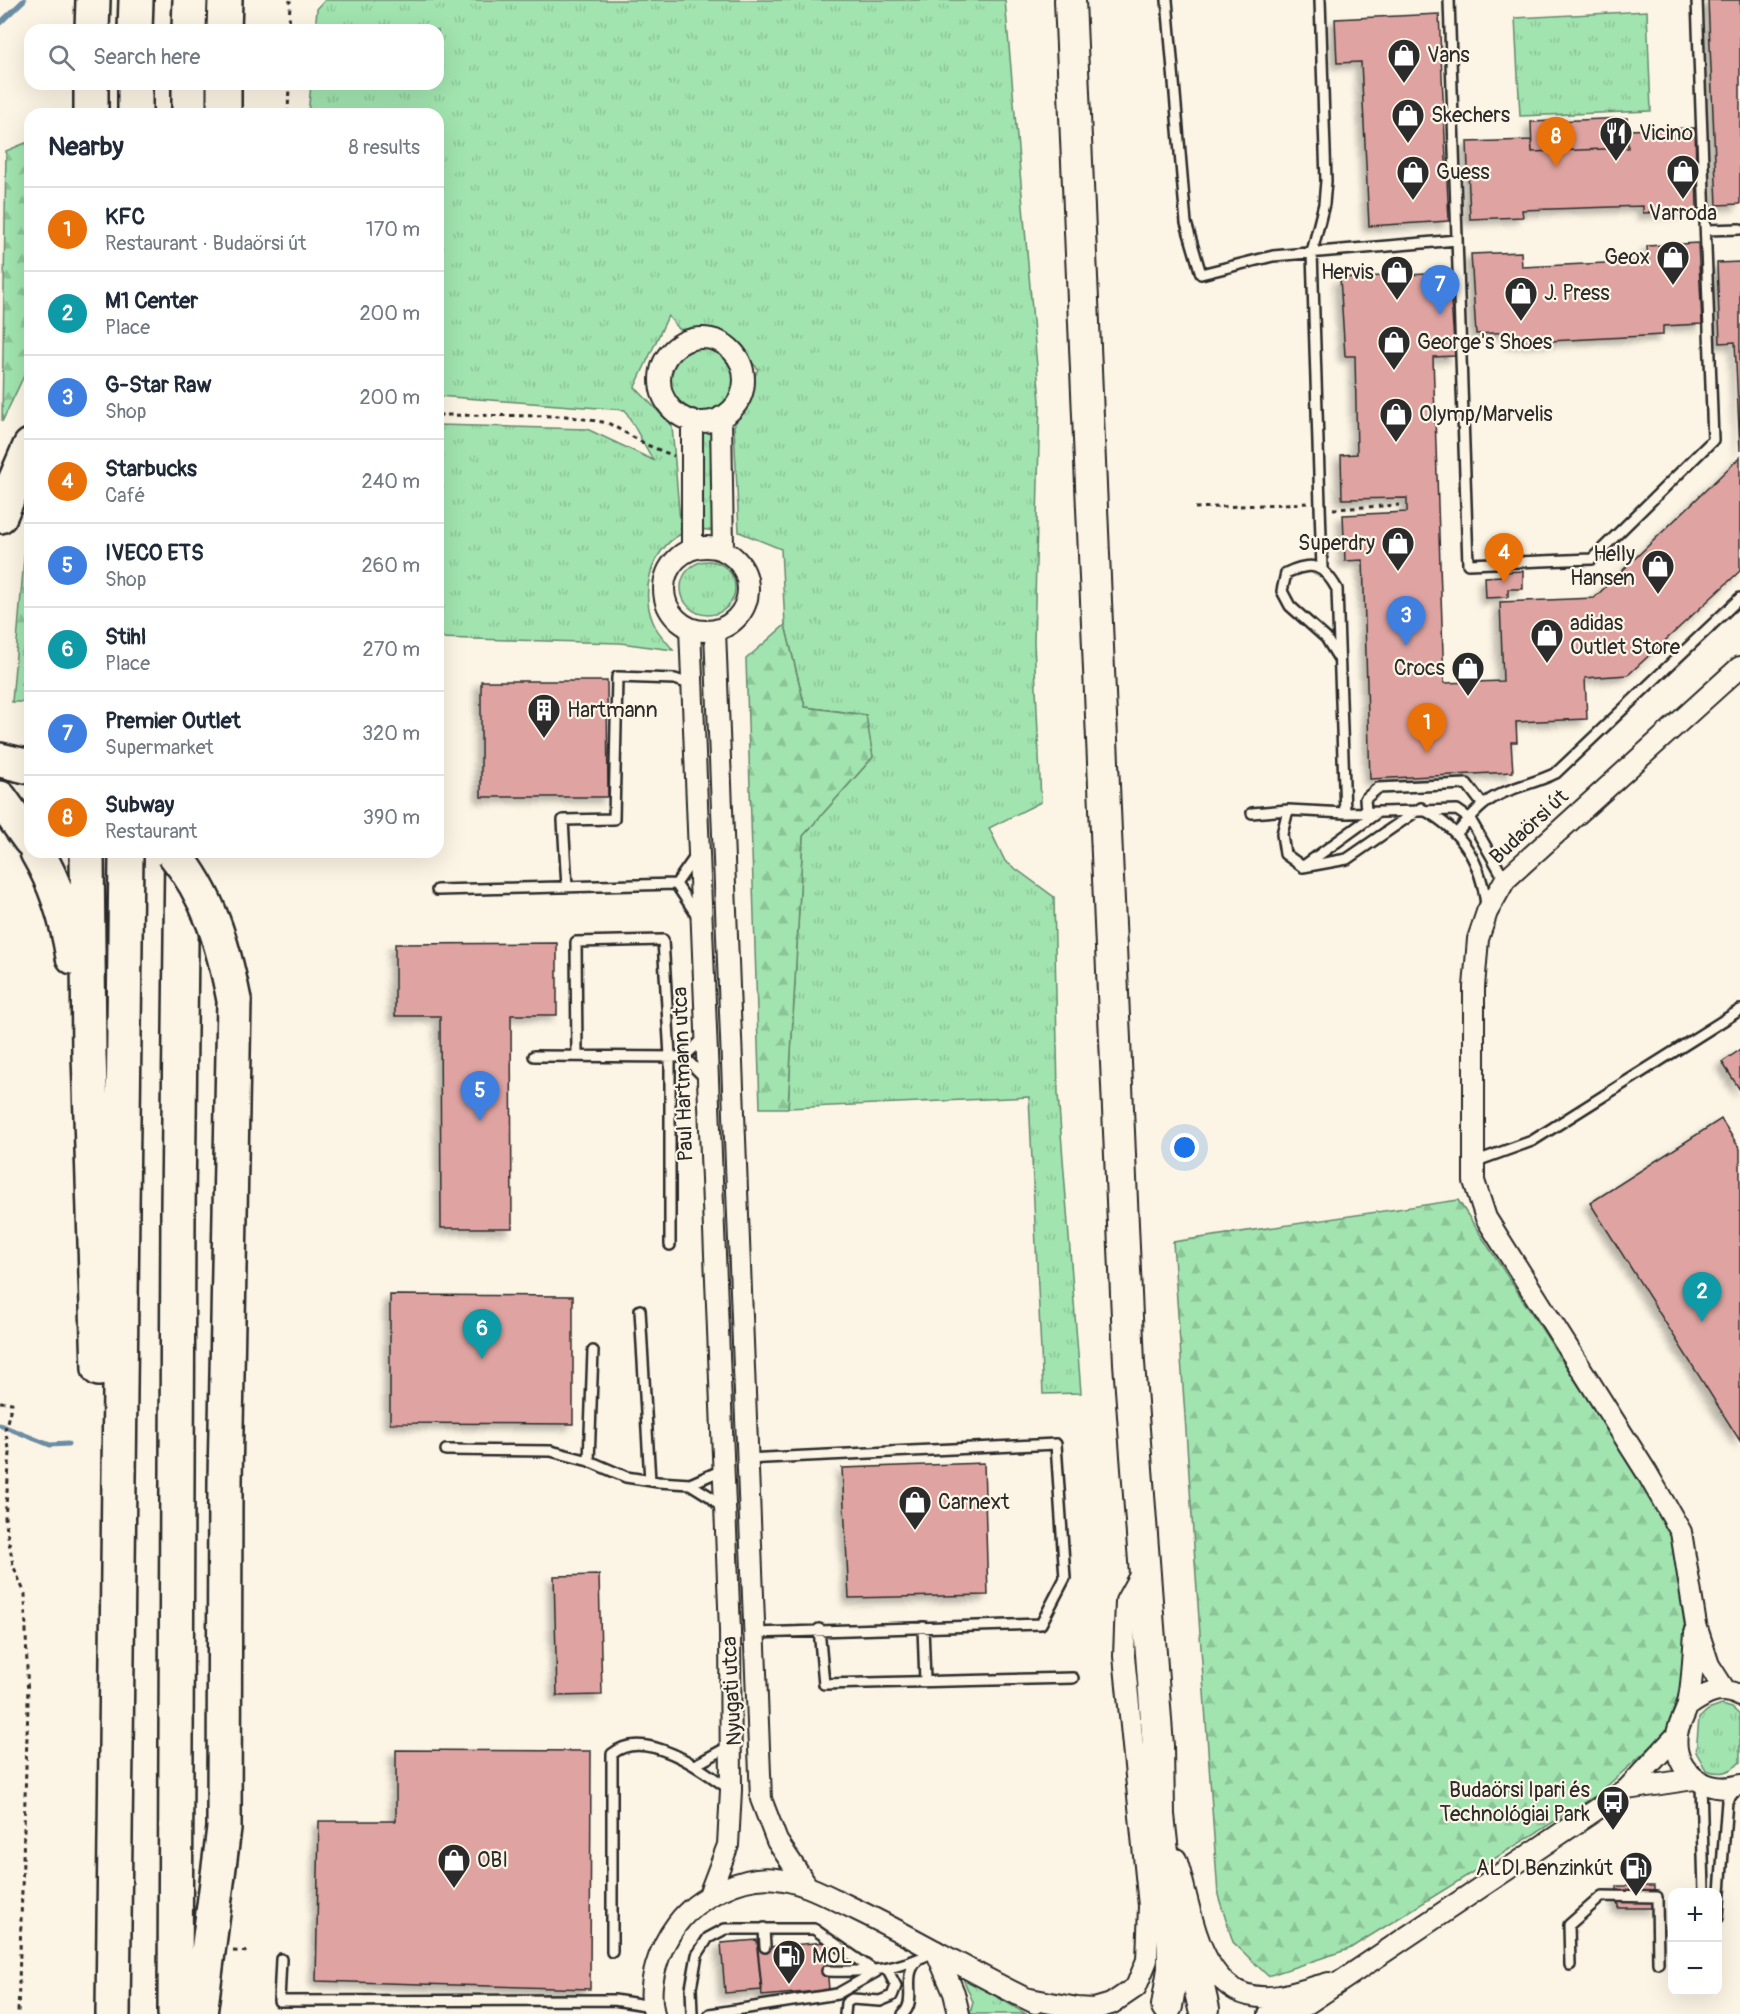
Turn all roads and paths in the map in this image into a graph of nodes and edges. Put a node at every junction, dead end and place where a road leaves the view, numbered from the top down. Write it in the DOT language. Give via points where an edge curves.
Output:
graph roads {
  1 [pos="93,0"];
  2 [pos="136,0"];
  3 [pos="190,0"];
  4 [pos="225,0"];
  5 [pos="290,0"];
  6 [pos="1070,0"];
  7 [pos="1167,0"];
  8 [pos="1320,0"];
  9 [pos="1449,0"];
  10 [pos="1697,0"];
  11 [pos="92,24"];
  12 [pos="135,24"];
  13 [pos="189,24"];
  14 [pos="224,24"];
  15 [pos="289,24"];
  16 [pos="91,90"];
  17 [pos="135,90"];
  18 [pos="189,90"];
  19 [pos="224,90"];
  20 [pos="289,90"];
  21 [pos="91,108"];
  22 [pos="135,108"];
  23 [pos="189,108"];
  24 [pos="224,108"];
  25 [pos="288,108"];
  26 [pos="1740,229"];
  27 [pos="1706,230"];
  28 [pos="1457,240"];
  29 [pos="1312,252"];
  30 [pos="444,415"];
  31 [pos="721,417"];
  32 [pos="692,420"];
  33 [pos="24,460"];
  34 [pos="692,463"];
  35 [pos="1399,505"];
  36 [pos="1196,508"];
  37 [pos="1321,509"];
  38 [pos="0,516"];
  39 [pos="692,548"];
  40 [pos="723,550"];
  41 [pos="1322,569"];
  42 [pos="1740,598"];
  43 [pos="690,628"];
  44 [pos="715,631"];
  45 [pos="1339,659"];
  46 [pos="1740,667"];
  47 [pos="692,685"];
  48 [pos="0,760"];
  49 [pos="24,765"];
  50 [pos="1,800"];
  51 [pos="1483,805"];
  52 [pos="1422,808"];
  53 [pos="1288,810"];
  54 [pos="1366,811"];
  55 [pos="1380,811"];
  56 [pos="1252,813"];
  57 [pos="1345,813"];
  58 [pos="1470,819"];
  59 [pos="24,832"];
  60 [pos="1457,833"];
  61 [pos="698,852"];
  62 [pos="40,858"];
  63 [pos="87,858"];
  64 [pos="126,858"];
  65 [pos="177,858"];
  66 [pos="182,858"];
  67 [pos="200,858"];
  68 [pos="1303,867"];
  69 [pos="1504,880"];
  70 [pos="676,884"];
  71 [pos="567,887"];
  72 [pos="437,890"];
  73 [pos="1487,912"];
  74 [pos="700,921"];
  75 [pos="182,994"];
  76 [pos="1740,1010"];
  77 [pos="706,1037"];
  78 [pos="89,1054"];
  79 [pos="534,1056"];
  80 [pos="577,1056"];
  81 [pos="670,1056"];
  82 [pos="684,1057"];
  83 [pos="708,1081"];
  84 [pos="1474,1162"];
  85 [pos="670,1245"];
  86 [pos="640,1310"];
  87 [pos="593,1351"];
  88 [pos="0,1402"];
  89 [pos="447,1450"];
  90 [pos="747,1459"];
  91 [pos="589,1461"];
  92 [pos="722,1470"];
  93 [pos="650,1480"];
  94 [pos="690,1484"];
  95 [pos="725,1515"];
  96 [pos="1143,1570"];
  97 [pos="117,1610"];
  98 [pos="1696,1625"];
  99 [pos="923,1627"];
  100 [pos="819,1629"];
  101 [pos="753,1633"];
  102 [pos="1073,1678"];
  103 [pos="925,1681"];
  104 [pos="1736,1694"];
  105 [pos="1688,1706"];
  106 [pos="1677,1735"];
  107 [pos="730,1746"];
  108 [pos="1158,1746"];
  109 [pos="695,1765"];
  110 [pos="1698,1781"];
  111 [pos="1740,1785"];
  112 [pos="1627,1789"];
  113 [pos="731,1790"];
  114 [pos="1176,1859"];
  115 [pos="807,1886"];
  116 [pos="1704,1888"];
  117 [pos="1720,1888"];
  118 [pos="708,1895"];
  119 [pos="764,1928"];
  120 [pos="765,1947"];
  121 [pos="231,1951"];
  122 [pos="936,1951"];
  123 [pos="250,1952"];
  124 [pos="612,1952"];
  125 [pos="281,1959"];
  126 [pos="917,1961"];
  127 [pos="1658,1963"];
  128 [pos="1570,1965"];
  129 [pos="887,1969"];
  130 [pos="827,1971"];
  131 [pos="876,1972"];
  132 [pos="1346,1978"];
  133 [pos="1025,1998"];
  134 [pos="653,2010"];
  135 [pos="1160,2010"];
  136 [pos="1206,2012"];
  137 [pos="18,2014"];
  138 [pos="113,2014"];
  139 [pos="175,2014"];
  140 [pos="200,2014"];
  141 [pos="692,2014"];
  142 [pos="710,2014"];
  143 [pos="845,2014"];
  144 [pos="903,2014"];
  145 [pos="959,2014"];
  146 [pos="1059,2014"];
  147 [pos="1269,2014"];
  148 [pos="1292,2014"];
  149 [pos="1306,2014"];
  1 -- 11 [label="highway"];
  2 -- 12 [label="highway"];
  3 -- 13 [label="highway"];
  4 -- 14 [label="highway"];
  5 -- 15 [label="path"];
  6 -- 96 [label="main road" via="1128,1340"];
  7 -- 29 [label="lane" via="1186,223 1201,274 1273,256"];
  8 -- 29 [label="lane" via="1326,181"];
  9 -- 28 [label="lane"];
  10 -- 27 [label="lane"];
  16 -- 21 [label="highway"];
  17 -- 22 [label="highway"];
  18 -- 23 [label="highway"];
  19 -- 24 [label="highway"];
  20 -- 25 [label="path"];
  26 -- 27 [label="lane"];
  27 -- 28 [label="lane" via="1713,440 1592,559 1468,564"];
  28 -- 29 [label="lane"];
  29 -- 37 [label="lane"];
  30 -- 34 [label="path" via="566,416 608,423 647,445"];
  31 -- 32 [label="street"];
  31 -- 32 [label="street" via="736,405 744,375 732,350 720,342 707,338 686,340 668,354 660,373 663,396 671,408"];
  31 -- 40 [label="street"];
  32 -- 34 [label="street"];
  33 -- 38 [label="highway"];
  34 -- 39 [label="street"];
  35 -- 37 [label="path"];
  36 -- 37 [label="path" via="1311,503"];
  37 -- 41 [label="lane"];
  39 -- 40 [label="street" via="709,546"];
  39 -- 43 [label="street" via="670,565 663,584 665,602 672,615"];
  40 -- 44 [label="street" via="742,567 748,591 745,606 733,621"];
  41 -- 45 [label="lane" via="1337,589"];
  41 -- 45 [label="lane" via="1303,565 1286,573 1282,591 1290,606 1326,638"];
  42 -- 51 [label="lane" via="1556,773 1534,784 1516,787"];
  43 -- 44 [label="street"];
  43 -- 47 [label="street, Paul Hartmann utca"];
  44 -- 90 [label="street"];
  45 -- 57 [label="lane"];
  46 -- 69 [label="street, Budaörsi út"];
  47 -- 61 [label="street, Paul Hartmann utca"];
  47 -- 71 [label="lane" via="675,679 617,677 614,819 563,820"];
  48 -- 49 [label="highway"];
  50 -- 59 [label="highway"];
  51 -- 54 [label="lane" via="1467,784 1378,788 1365,799"];
  51 -- 58 [label="lane"];
  52 -- 55 [label="lane"];
  52 -- 58 [label="lane" via="1457,810"];
  52 -- 60 [label="lane"];
  52 -- 68 [label="lane" via="1347,859"];
  53 -- 56 [label="lane"];
  53 -- 57 [label="lane"];
  53 -- 68 [label="lane" via="1282,834 1286,854"];
  54 -- 55 [label="lane"];
  54 -- 57 [label="lane"];
  55 -- 68 [label="lane"];
  58 -- 60 [label="lane"];
  58 -- 69 [label="lane"];
  60 -- 73 [label="lane" via="1474,860"];
  61 -- 70 [label="lane"];
  61 -- 74 [label="street, Paul Hartmann utca"];
  62 -- 78 [label="highway" via="69,929"];
  63 -- 78 [label="highway"];
  64 -- 97 [label="highway"];
  65 -- 140 [label="highway, bridge" via="200,891 223,945 234,1000 225,1481 224,1828"];
  66 -- 75 [label="highway"];
  67 -- 75 [label="highway"];
  69 -- 73 [label="street, Budaörsi út"];
  70 -- 71 [label="lane"];
  70 -- 74 [label="lane"];
  71 -- 72 [label="lane"];
  73 -- 84 [label="street, Budaörsi út" via="1478,939 1474,987"];
  74 -- 77 [label="street, Paul Hartmann utca"];
  75 -- 139 [label="highway"];
  76 -- 84 [label="lane" via="1532,1141"];
  77 -- 82 [label="lane"];
  77 -- 83 [label="street, Paul Hartmann utca"];
  78 -- 97 [label="highway" via="99,1377"];
  79 -- 80 [label="lane"];
  80 -- 81 [label="lane"];
  80 -- 81 [label="lane" via="576,942 663,939"];
  81 -- 82 [label="lane"];
  81 -- 85 [label="lane"];
  82 -- 83 [label="lane"];
  83 -- 92 [label="street, Paul Hartmann utca"];
  84 -- 98 [label="street, Budaörsi út" via="1477,1191 1486,1218 1681,1532"];
  86 -- 93 [label="lane"];
  87 -- 91 [label="lane"];
  88 -- 137 [label="path" via="12,1403 5,1430 10,1453 5,1518 13,1565 25,1594 28,1706"];
  89 -- 91 [label="lane" via="551,1451"];
  90 -- 99 [label="lane" via="1056,1444 1065,1578 1041,1624"];
  90 -- 101 [label="street, Nyugati utca"];
  91 -- 93 [label="lane" via="626,1478"];
  92 -- 94 [label="lane"];
  92 -- 95 [label="street, Paul Hartmann utca"];
  93 -- 94 [label="lane"];
  94 -- 95 [label="lane" via="711,1497"];
  95 -- 107 [label="street, Nyugati utca"];
  96 -- 108 [label="main road"];
  96 -- 133 [label="street" via="1126,1601 1124,1656 1149,1906 1147,1960 1136,1987 1111,2004 1077,2008"];
  97 -- 138 [label="highway"];
  98 -- 104 [label="street" via="1709,1665"];
  98 -- 105 [label="street"];
  99 -- 100 [label="lane"];
  99 -- 103 [label="lane"];
  100 -- 101 [label="lane"];
  100 -- 103 [label="lane" via="824,1684"];
  101 -- 115 [label="street, Nyugati utca" via="761,1799 777,1840"];
  102 -- 103 [label="lane"];
  104 -- 105 [label="street" via="1706,1694"];
  105 -- 106 [label="street"];
  106 -- 110 [label="street" via="1680,1763"];
  106 -- 112 [label="street"];
  107 -- 109 [label="lane"];
  107 -- 113 [label="street, Nyugati utca"];
  108 -- 114 [label="main road"];
  108 -- 135 [label="main road" via="1159,1815 1173,1946 1173,1969"];
  109 -- 113 [label="lane"];
  109 -- 124 [label="lane" via="649,1746 621,1746 612,1754"];
  110 -- 111 [label="street" via="1718,1788"];
  110 -- 112 [label="street"];
  110 -- 116 [label="lane"];
  111 -- 117 [label="lane" via="1727,1801"];
  112 -- 132 [label="street"];
  113 -- 118 [label="street, Nyugati utca" via="728,1845"];
  114 -- 132 [label="street" via="1202,1953 1220,1978 1237,1990 1249,1995 1279,1996"];
  114 -- 136 [label="main road" via="1189,1949"];
  115 -- 118 [label="street" via="775,1878 746,1882"];
  115 -- 122 [label="street"];
  118 -- 134 [label="street" via="685,1913 667,1938 654,1974"];
  119 -- 120 [label="lane"];
  119 -- 131 [label="lane" via="814,1929"];
  119 -- 141 [label="lane" via="725,1929 708,1938 697,1955 691,1988"];
  121 -- 123 [label="path"];
  122 -- 126 [label="lane"];
  122 -- 133 [label="street"];
  122 -- 145 [label="street"];
  125 -- 134 [label="lane" via="279,2001 614,2000"];
  126 -- 129 [label="lane"];
  126 -- 144 [label="lane" via="908,1975 910,2004"];
  127 -- 128 [label="lane" via="1657,1897 1602,1896 1569,1925"];
  129 -- 131 [label="lane"];
  129 -- 143 [label="lane" via="896,1986 892,1996 880,2001 852,1999 846,2003"];
  130 -- 131 [label="lane"];
  131 -- 142 [label="lane" via="837,1994 770,1999"];
  132 -- 147 [label="street"];
  132 -- 148 [label="street"];
  132 -- 149 [label="street"];
  133 -- 146 [label="street"];
  135 -- 136 [label="main road" via="1186,2004"];
}
